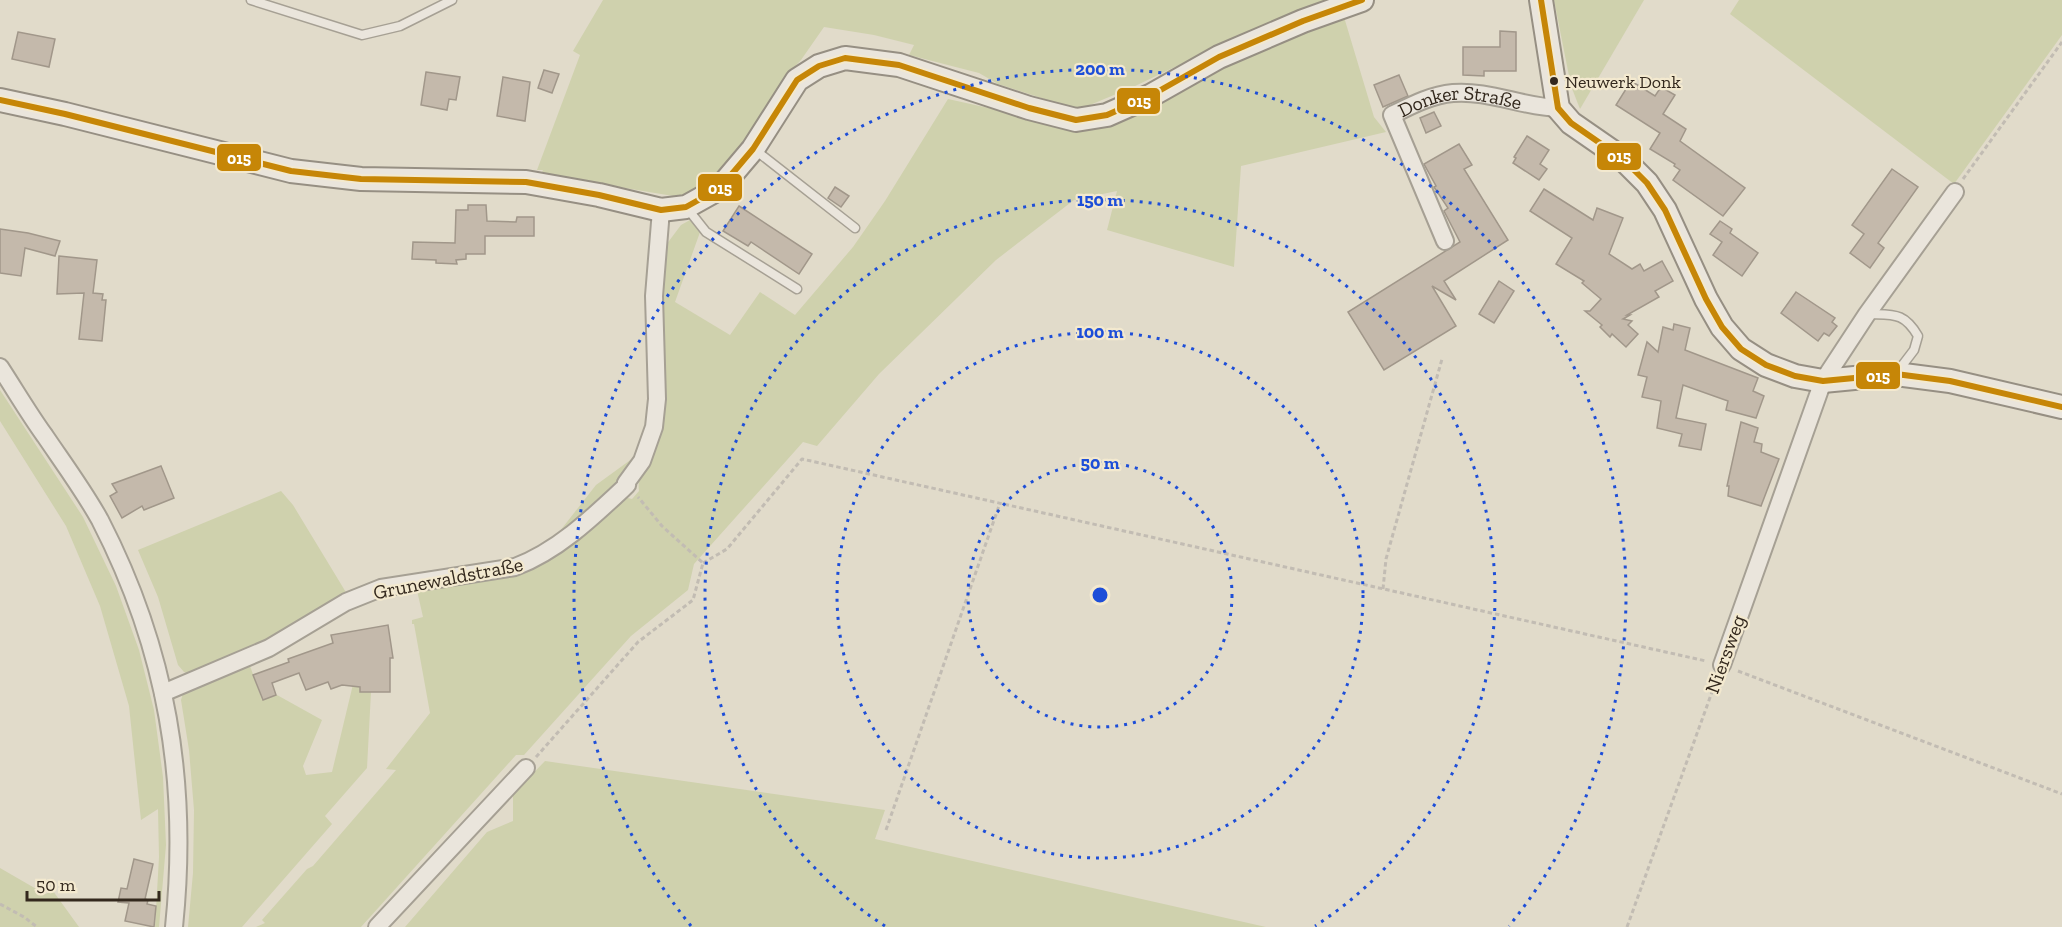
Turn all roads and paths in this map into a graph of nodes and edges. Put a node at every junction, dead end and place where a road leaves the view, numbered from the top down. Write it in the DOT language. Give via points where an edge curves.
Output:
graph roads {
  1 [pos="452,0"];
  2 [pos="1362,0"];
  3 [pos="1541,0"];
  4 [pos="255,1"];
  5 [pos="2062,42"];
  6 [pos="0,100"];
  7 [pos="1558,108"];
  8 [pos="753,149"];
  9 [pos="1954,192"];
  10 [pos="686,207"];
  11 [pos="661,210"];
  12 [pos="855,228"];
  13 [pos="1445,241"];
  14 [pos="797,289"];
  15 [pos="1867,314"];
  16 [pos="1442,359"];
  17 [pos="0,368"];
  18 [pos="1896,374"];
  19 [pos="1823,381"];
  20 [pos="2062,407"];
  21 [pos="627,485"];
  22 [pos="1000,503"];
  23 [pos="703,563"];
  24 [pos="1383,589"];
  25 [pos="1722,665"];
  26 [pos="163,693"];
  27 [pos="526,768"];
  28 [pos="2062,794"];
  29 [pos="886,830"];
  30 [pos="0,904"];
  31 [pos="37,927"];
  32 [pos="174,927"];
  33 [pos="377,927"];
  34 [pos="1627,927"];
  1 -- 4 [label="lane" via="400,26 362,35"];
  2 -- 8 [label="street" via="1219,57 1107,115 1076,120 899,66 845,58 819,66 797,80"];
  3 -- 7 [label="street"];
  5 -- 9 [label="path"];
  6 -- 11 [label="street" via="291,171 361,179 526,182"];
  7 -- 13 [label="street, Donker Straße" via="1454,93 1426,99 1392,115"];
  7 -- 19 [label="street" via="1571,123 1623,159 1647,183 1665,210 1706,299 1741,349 1766,365"];
  8 -- 10 [label="street" via="720,188"];
  8 -- 12 [label="lane"];
  9 -- 15 [label="street"];
  10 -- 11 [label="street"];
  10 -- 14 [label="lane" via="706,232"];
  11 -- 21 [label="street, Grunewaldstraße" via="654,296 654,427 642,460"];
  15 -- 18 [label="lane" via="1897,315 1910,322 1918,336 1914,350"];
  15 -- 19 [label="street"];
  16 -- 24 [label="path" via="1386,559"];
  17 -- 26 [label="street" via="99,519 134,596"];
  18 -- 19 [label="street"];
  18 -- 20 [label="street" via="1950,381"];
  19 -- 25 [label="street, Niersweg"];
  21 -- 23 [label="path"];
  21 -- 26 [label="street, Grunewaldstraße" via="559,544 534,560 515,567 381,588 346,602 269,648"];
  22 -- 23 [label="path" via="802,459 727,549"];
  22 -- 24 [label="path"];
  22 -- 29 [label="path"];
  23 -- 27 [label="path" via="693,600 638,642"];
  24 -- 25 [label="path"];
  25 -- 28 [label="path"];
  25 -- 34 [label="path, Niersweg"];
  26 -- 32 [label="street" via="172,735 178,803"];
  27 -- 33 [label="street"];
  30 -- 31 [label="path"];
}
